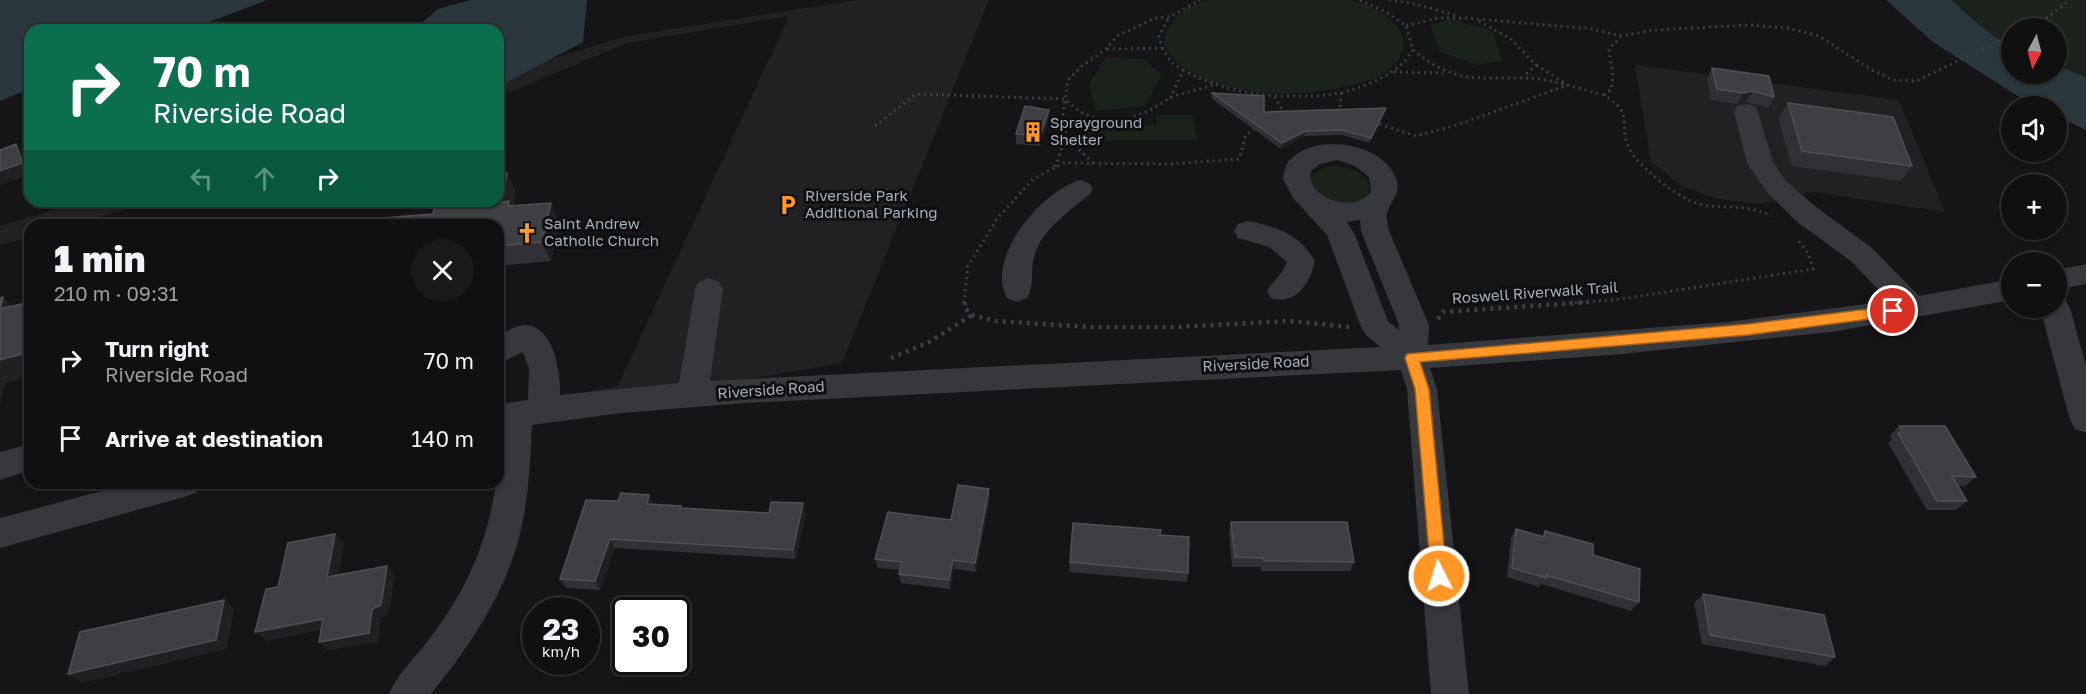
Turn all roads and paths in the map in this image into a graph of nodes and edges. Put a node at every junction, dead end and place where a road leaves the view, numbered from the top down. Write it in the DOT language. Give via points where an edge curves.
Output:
graph roads {
  1 [pos="1200,0"];
  2 [pos="1359,0"];
  3 [pos="1389,0"];
  4 [pos="2070,0"];
  5 [pos="1170,17"];
  6 [pos="1465,18"];
  7 [pos="2046,18"];
  8 [pos="1473,19"];
  9 [pos="1406,26"];
  10 [pos="1621,36"];
  11 [pos="2001,40"];
  12 [pos="1162,48"];
  13 [pos="1106,49"];
  14 [pos="1413,50"];
  15 [pos="1536,65"];
  16 [pos="1183,70"];
  17 [pos="1393,72"];
  18 [pos="1444,73"];
  19 [pos="1523,77"];
  20 [pos="1215,85"];
  21 [pos="1341,93"];
  22 [pos="1274,96"];
  23 [pos="1170,97"];
  24 [pos="1065,99"];
  25 [pos="1340,111"];
  26 [pos="1746,112"];
  27 [pos="1284,113"];
  28 [pos="875,126"];
  29 [pos="1066,137"];
  30 [pos="1093,163"];
  31 [pos="1080,189"];
  32 [pos="1378,203"];
  33 [pos="1314,204"];
  34 [pos="1776,219"];
  35 [pos="1248,231"];
  36 [pos="1791,231"];
  37 [pos="2086,274"];
  38 [pos="2067,278"];
  39 [pos="710,289"];
  40 [pos="1017,291"];
  41 [pos="1281,291"];
  42 [pos="2001,291"];
  43 [pos="1913,308"];
  44 [pos="2058,318"];
  45 [pos="1414,325"];
  46 [pos="1376,327"];
  47 [pos="504,348"];
  48 [pos="1412,358"];
  49 [pos="692,396"];
  50 [pos="520,414"];
  51 [pos="2086,420"];
  52 [pos="24,459"];
  53 [pos="0,466"];
  54 [pos="162,489"];
  55 [pos="0,534"];
  56 [pos="408,694"];
  57 [pos="1450,694"];
  1 -- 5 [label="path"];
  2 -- 9 [label="path"];
  3 -- 6 [label="path"];
  4 -- 7 [label="path"];
  5 -- 12 [label="path" via="1159,36"];
  5 -- 13 [label="path" via="1155,18 1134,27 1117,36"];
  6 -- 8 [label="path"];
  6 -- 9 [label="path" via="1438,18"];
  8 -- 10 [label="path" via="1592,29"];
  8 -- 15 [label="path" via="1516,42"];
  9 -- 14 [label="path"];
  10 -- 11 [label="path" via="1654,30 1751,25 1787,28 1819,36 1893,80 1916,81"];
  10 -- 34 [label="path" via="1610,49 1611,90 1604,95 1615,101 1626,117 1626,141 1632,153 1684,198 1714,208 1751,209"];
  12 -- 13 [label="path"];
  12 -- 16 [label="path" via="1172,63"];
  13 -- 24 [label="path" via="1068,80"];
  14 -- 17 [label="path"];
  14 -- 18 [label="path"];
  15 -- 19 [label="path"];
  15 -- 19 [label="path" via="1568,85"];
  16 -- 20 [label="path"];
  16 -- 23 [label="path"];
  17 -- 18 [label="path"];
  17 -- 21 [label="path" via="1383,80"];
  18 -- 19 [label="path" via="1483,81"];
  20 -- 22 [label="path"];
  20 -- 23 [label="path"];
  21 -- 22 [label="path"];
  21 -- 25 [label="path"];
  22 -- 27 [label="path"];
  23 -- 24 [label="path" via="1143,115 1103,120 1078,113"];
  24 -- 28 [label="path" via="915,94"];
  24 -- 29 [label="path"];
  26 -- 43 [label="street" via="1760,163 1770,179 1806,214 1862,255"];
  29 -- 30 [label="path"];
  29 -- 46 [label="path" via="1055,167 1033,179 1004,211 968,266 964,307 972,315 995,321 1090,327 1289,321"];
  31 -- 40 [label="street" via="1052,210 1045,233 1020,255"];
  32 -- 33 [label="street" via="1351,213"];
  32 -- 33 [label="street" via="1385,194 1383,176 1370,163 1337,152 1313,156 1298,168 1295,180 1301,193"];
  32 -- 45 [label="street" via="1373,215 1375,231"];
  33 -- 46 [label="street" via="1341,235"];
  35 -- 41 [label="street" via="1283,241 1301,261 1297,276"];
  36 -- 45 [label="path, Roswell Riverwalk Trail" via="1808,253 1813,269 1614,300 1443,312 1435,323"];
  37 -- 38 [label="street"];
  39 -- 49 [label="street"];
  42 -- 43 [label="street, Riverside Road"];
  43 -- 48 [label="street, Riverside Road" via="1748,330"];
  44 -- 51 [label="street"];
  45 -- 48 [label="street"];
  46 -- 48 [label="street"];
  47 -- 50 [label="street" via="524,336 536,347 544,366"];
  48 -- 49 [label="street, Riverside Road" via="782,388"];
  48 -- 57 [label="street" via="1422,389"];
  49 -- 50 [label="street, Riverside Road"];
  50 -- 56 [label="street" via="510,505 502,541 482,592 449,646"];
  52 -- 53 [label="street"];
  54 -- 55 [label="street"];
}
